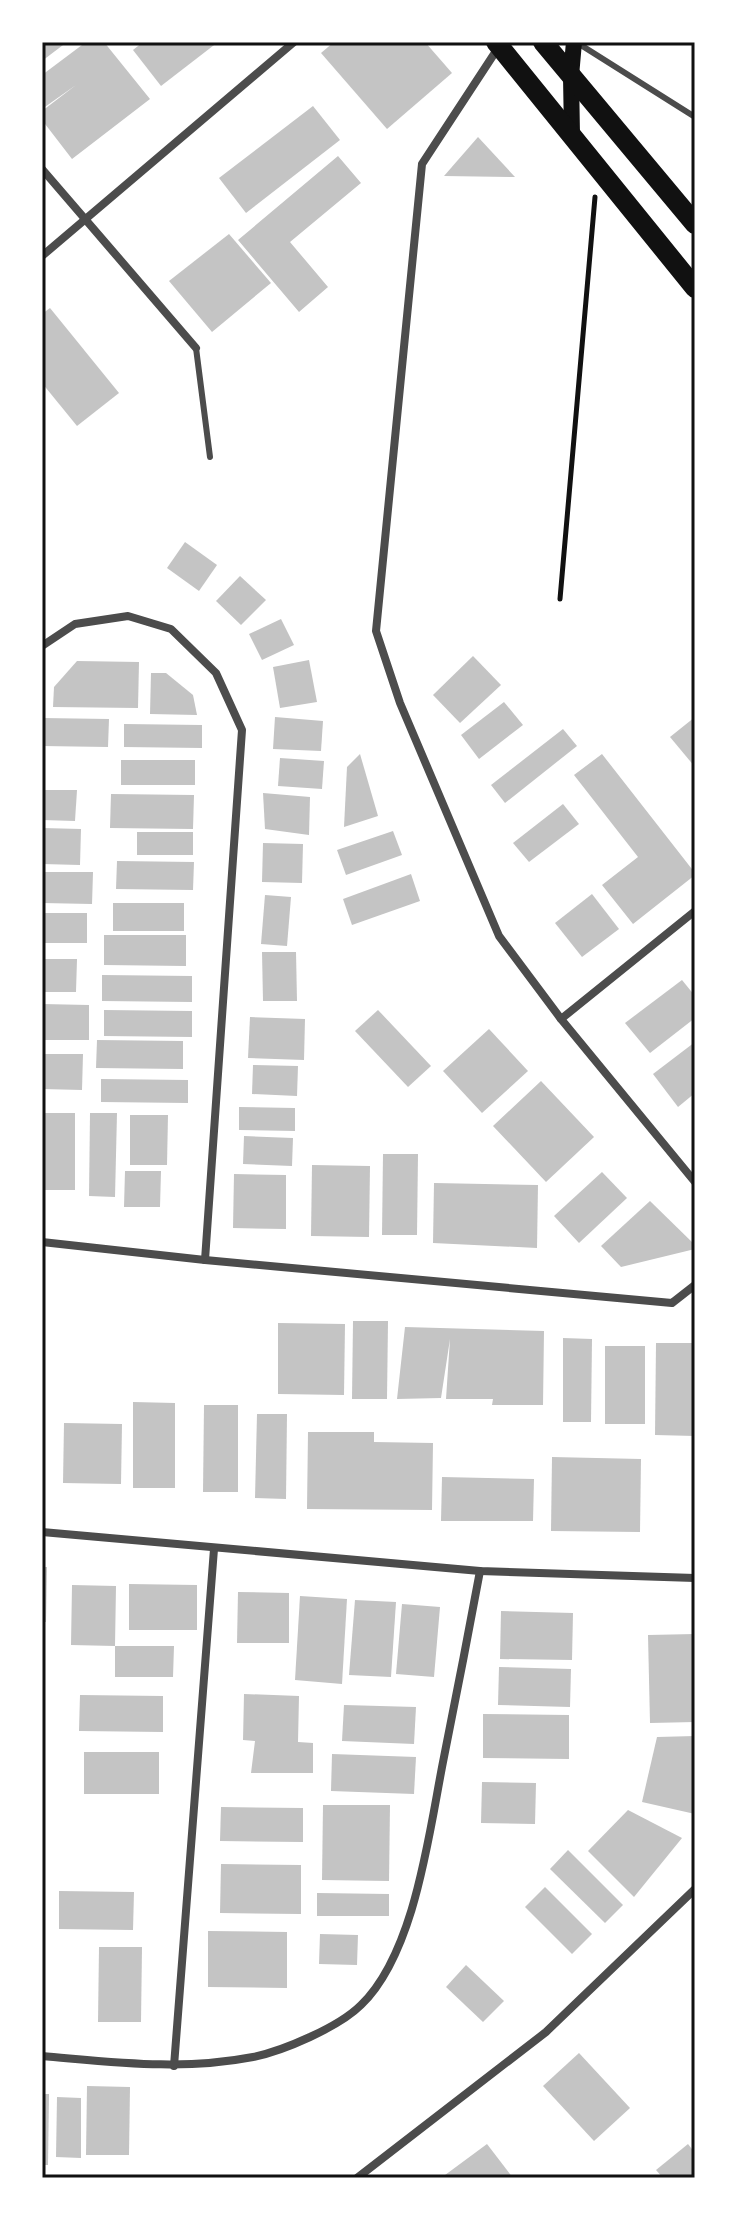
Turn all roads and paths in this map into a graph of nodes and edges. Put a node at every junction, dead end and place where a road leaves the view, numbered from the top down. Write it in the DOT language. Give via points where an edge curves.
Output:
graph roads {
  1 [pos="294,42"];
  2 [pos="543,42"];
  3 [pos="575,42"];
  4 [pos="498,44"];
  5 [pos="571,76"];
  6 [pos="695,117"];
  7 [pos="572,135"];
  8 [pos="598,167"];
  9 [pos="42,169"];
  10 [pos="86,220"];
  11 [pos="695,224"];
  12 [pos="42,256"];
  13 [pos="695,288"];
  14 [pos="196,348"];
  15 [pos="210,457"];
  16 [pos="560,599"];
  17 [pos="42,646"];
  18 [pos="695,911"];
  19 [pos="561,1019"];
  20 [pos="695,1182"];
  21 [pos="42,1242"];
  22 [pos="205,1260"];
  23 [pos="695,1285"];
  24 [pos="42,1532"];
  25 [pos="214,1549"];
  26 [pos="480,1571"];
  27 [pos="695,1578"];
  28 [pos="695,1889"];
  29 [pos="42,2056"];
  30 [pos="174,2066"];
  31 [pos="357,2178"];
  1 -- 10 [label="street"];
  2 -- 5 [label="main road"];
  3 -- 5 [label="main road"];
  3 -- 6 [label="lane"];
  4 -- 7 [label="main road"];
  4 -- 19 [label="street" via="422,164 376,631 400,703 499,936"];
  5 -- 7 [label="main road"];
  5 -- 11 [label="main road"];
  7 -- 8 [label="main road"];
  8 -- 13 [label="main road"];
  8 -- 16 [label="path"];
  9 -- 10 [label="street"];
  10 -- 12 [label="street"];
  10 -- 14 [label="street"];
  14 -- 15 [label="lane"];
  17 -- 22 [label="street" via="75,624 128,616 171,629 216,673 242,730"];
  18 -- 19 [label="street"];
  19 -- 20 [label="street"];
  21 -- 22 [label="street"];
  22 -- 23 [label="street" via="672,1303"];
  24 -- 25 [label="street"];
  25 -- 26 [label="street"];
  25 -- 30 [label="street"];
  26 -- 27 [label="street"];
  26 -- 30 [label="street" via="422,1870 391,1963 361,2005 314,2036 255,2057"];
  28 -- 31 [label="street" via="546,2032"];
  29 -- 30 [label="street"];
}
